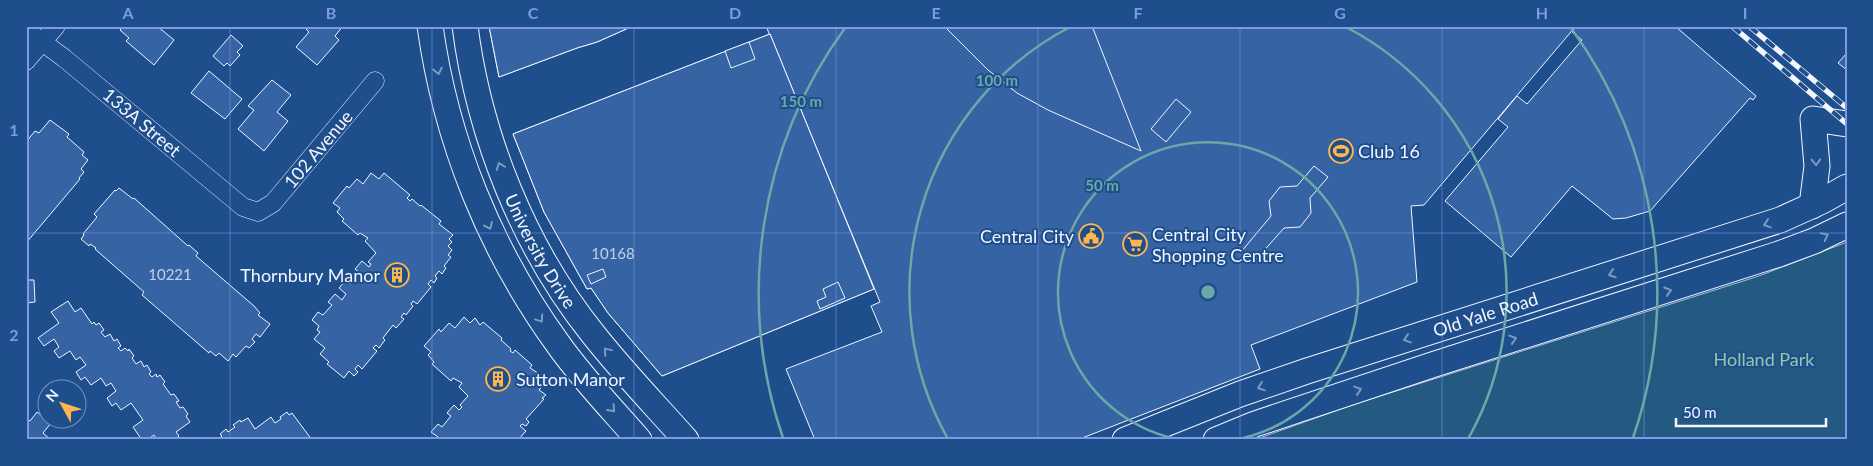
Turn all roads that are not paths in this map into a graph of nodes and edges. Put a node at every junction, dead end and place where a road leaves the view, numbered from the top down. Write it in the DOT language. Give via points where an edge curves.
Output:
graph roads {
  1 [pos="56,26"];
  2 [pos="430,26"];
  3 [pos="465,26"];
  4 [pos="26,30"];
  5 [pos="42,42"];
  6 [pos="26,61"];
  7 [pos="375,80"];
  8 [pos="1847,124"];
  9 [pos="1847,187"];
  10 [pos="1812,206"];
  11 [pos="258,212"];
  12 [pos="1847,225"];
  13 [pos="558,345"];
  14 [pos="1308,371"];
  15 [pos="655,405"];
  16 [pos="1312,405"];
  17 [pos="639,440"];
  18 [pos="686,440"];
  19 [pos="1124,440"];
  20 [pos="1216,440"];
  1 -- 5 [label="street"];
  2 -- 13 [label="main road, University Drive, one-way" via="441,88 465,171 522,292"];
  15 -- 3 [label="main road, University Drive, one-way" via="587,327 559,286 524,223 487,128"];
  4 -- 5 [label="street, 133A Street"];
  5 -- 6 [label="street"];
  5 -- 11 [label="street, 133A Street" via="243,207"];
  7 -- 11 [label="street, 102 Avenue" via="273,203"];
  8 -- 10 [label="main road, one-way" via="1813,118 1817,166"];
  9 -- 10 [label="main road, Old Yale Road"];
  10 -- 14 [label="main road, Old Yale Road, one-way" via="1766,225"];
  16 -- 12 [label="main road, Old Yale Road, one-way" via="1761,260"];
  13 -- 15 [label="main road" via="596,367 615,384"];
  13 -- 17 [label="main road, University Drive, one-way"];
  14 -- 16 [label="main road"];
  14 -- 19 [label="main road, Old Yale Road, one-way"];
  15 -- 18 [label="main road, University Drive"];
  16 -- 20 [label="main road, Old Yale Road"];
}
